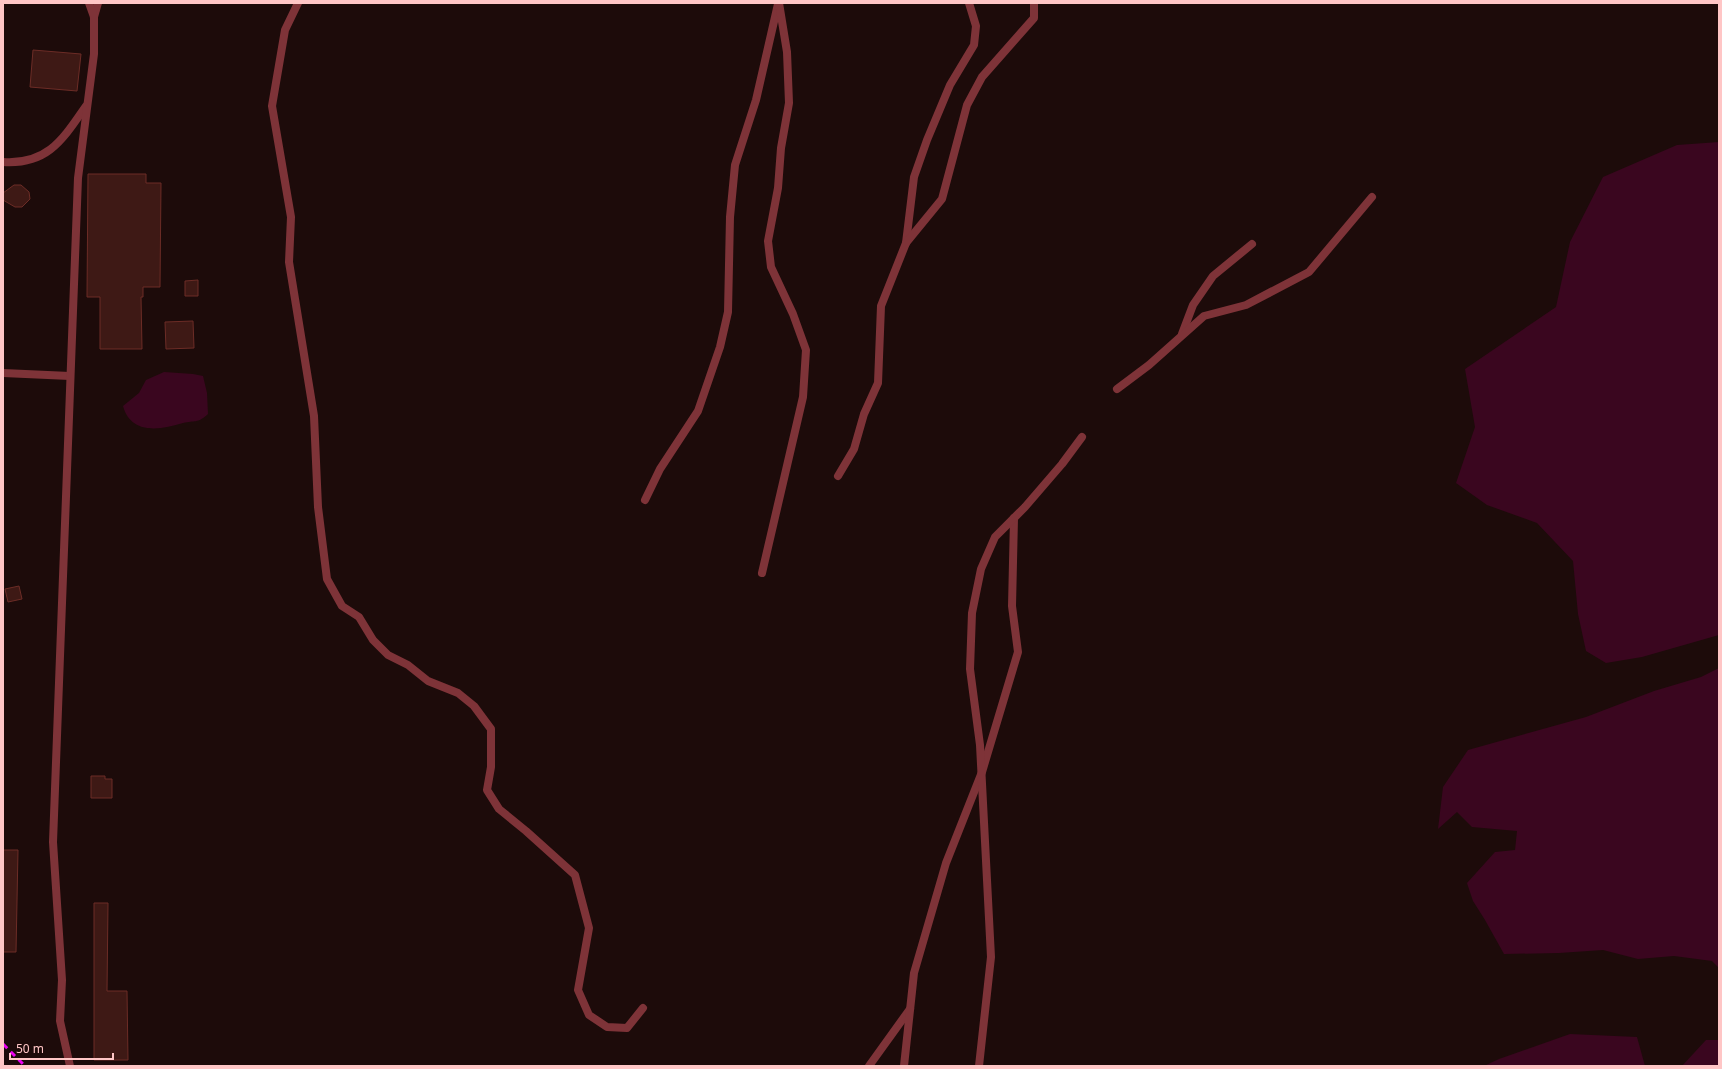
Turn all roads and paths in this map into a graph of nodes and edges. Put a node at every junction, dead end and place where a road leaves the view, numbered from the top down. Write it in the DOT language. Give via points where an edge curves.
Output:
graph roads {
  1 [pos="88,3"];
  2 [pos="98,3"];
  3 [pos="298,3"];
  4 [pos="778,3"];
  5 [pos="969,3"];
  6 [pos="1034,3"];
  7 [pos="94,17"];
  8 [pos="88,104"];
  9 [pos="3,162"];
  10 [pos="1372,197"];
  11 [pos="906,243"];
  12 [pos="1252,244"];
  13 [pos="1181,336"];
  14 [pos="3,373"];
  15 [pos="70,376"];
  16 [pos="1117,389"];
  17 [pos="1082,437"];
  18 [pos="838,476"];
  19 [pos="645,500"];
  20 [pos="1014,518"];
  21 [pos="762,573"];
  22 [pos="982,772"];
  23 [pos="643,1008"];
  24 [pos="910,1008"];
  25 [pos="70,1066"];
  26 [pos="869,1066"];
  27 [pos="904,1066"];
  28 [pos="979,1066"];
  1 -- 7 [label="lane"];
  2 -- 7 [label="lane"];
  3 -- 23 [label="lane" via="285,30 272,106 291,217 289,262 314,416 318,507 327,579 342,606 359,617 373,640 388,655 408,665 428,681 458,693 474,706 491,729 491,767 487,790 498,809 575,875 588,928 578,990 589,1015 606,1027 626,1028"];
  4 -- 19 [label="lane" via="756,100 735,165 730,217 728,312 720,347 698,411 660,469"];
  4 -- 21 [label="lane" via="787,52 789,103 768,241 771,267 793,314 806,350 803,397"];
  5 -- 11 [label="lane" via="976,26 974,45 950,85 914,177"];
  6 -- 11 [label="lane" via="1034,18 982,77 967,105 942,199"];
  7 -- 8 [label="lane" via="94,54"];
  8 -- 9 [label="lane" via="52,149 39,157 17,163"];
  8 -- 15 [label="lane" via="78,178"];
  10 -- 13 [label="lane" via="1309,272 1246,305 1204,316"];
  11 -- 18 [label="lane" via="881,306 878,383 864,414 854,449"];
  12 -- 13 [label="lane" via="1213,276 1193,305"];
  13 -- 16 [label="lane"];
  14 -- 15 [label="lane"];
  15 -- 25 [label="lane" via="52,842 62,980 60,1020"];
  17 -- 20 [label="lane" via="1062,464"];
  20 -- 22 [label="lane" via="1012,606 1018,652"];
  20 -- 22 [label="lane" via="995,537 981,569 972,613 970,669"];
  22 -- 24 [label="lane" via="946,863 914,973"];
  22 -- 28 [label="lane" via="992,957"];
  24 -- 26 [label="lane"];
  24 -- 27 [label="lane"];
}
